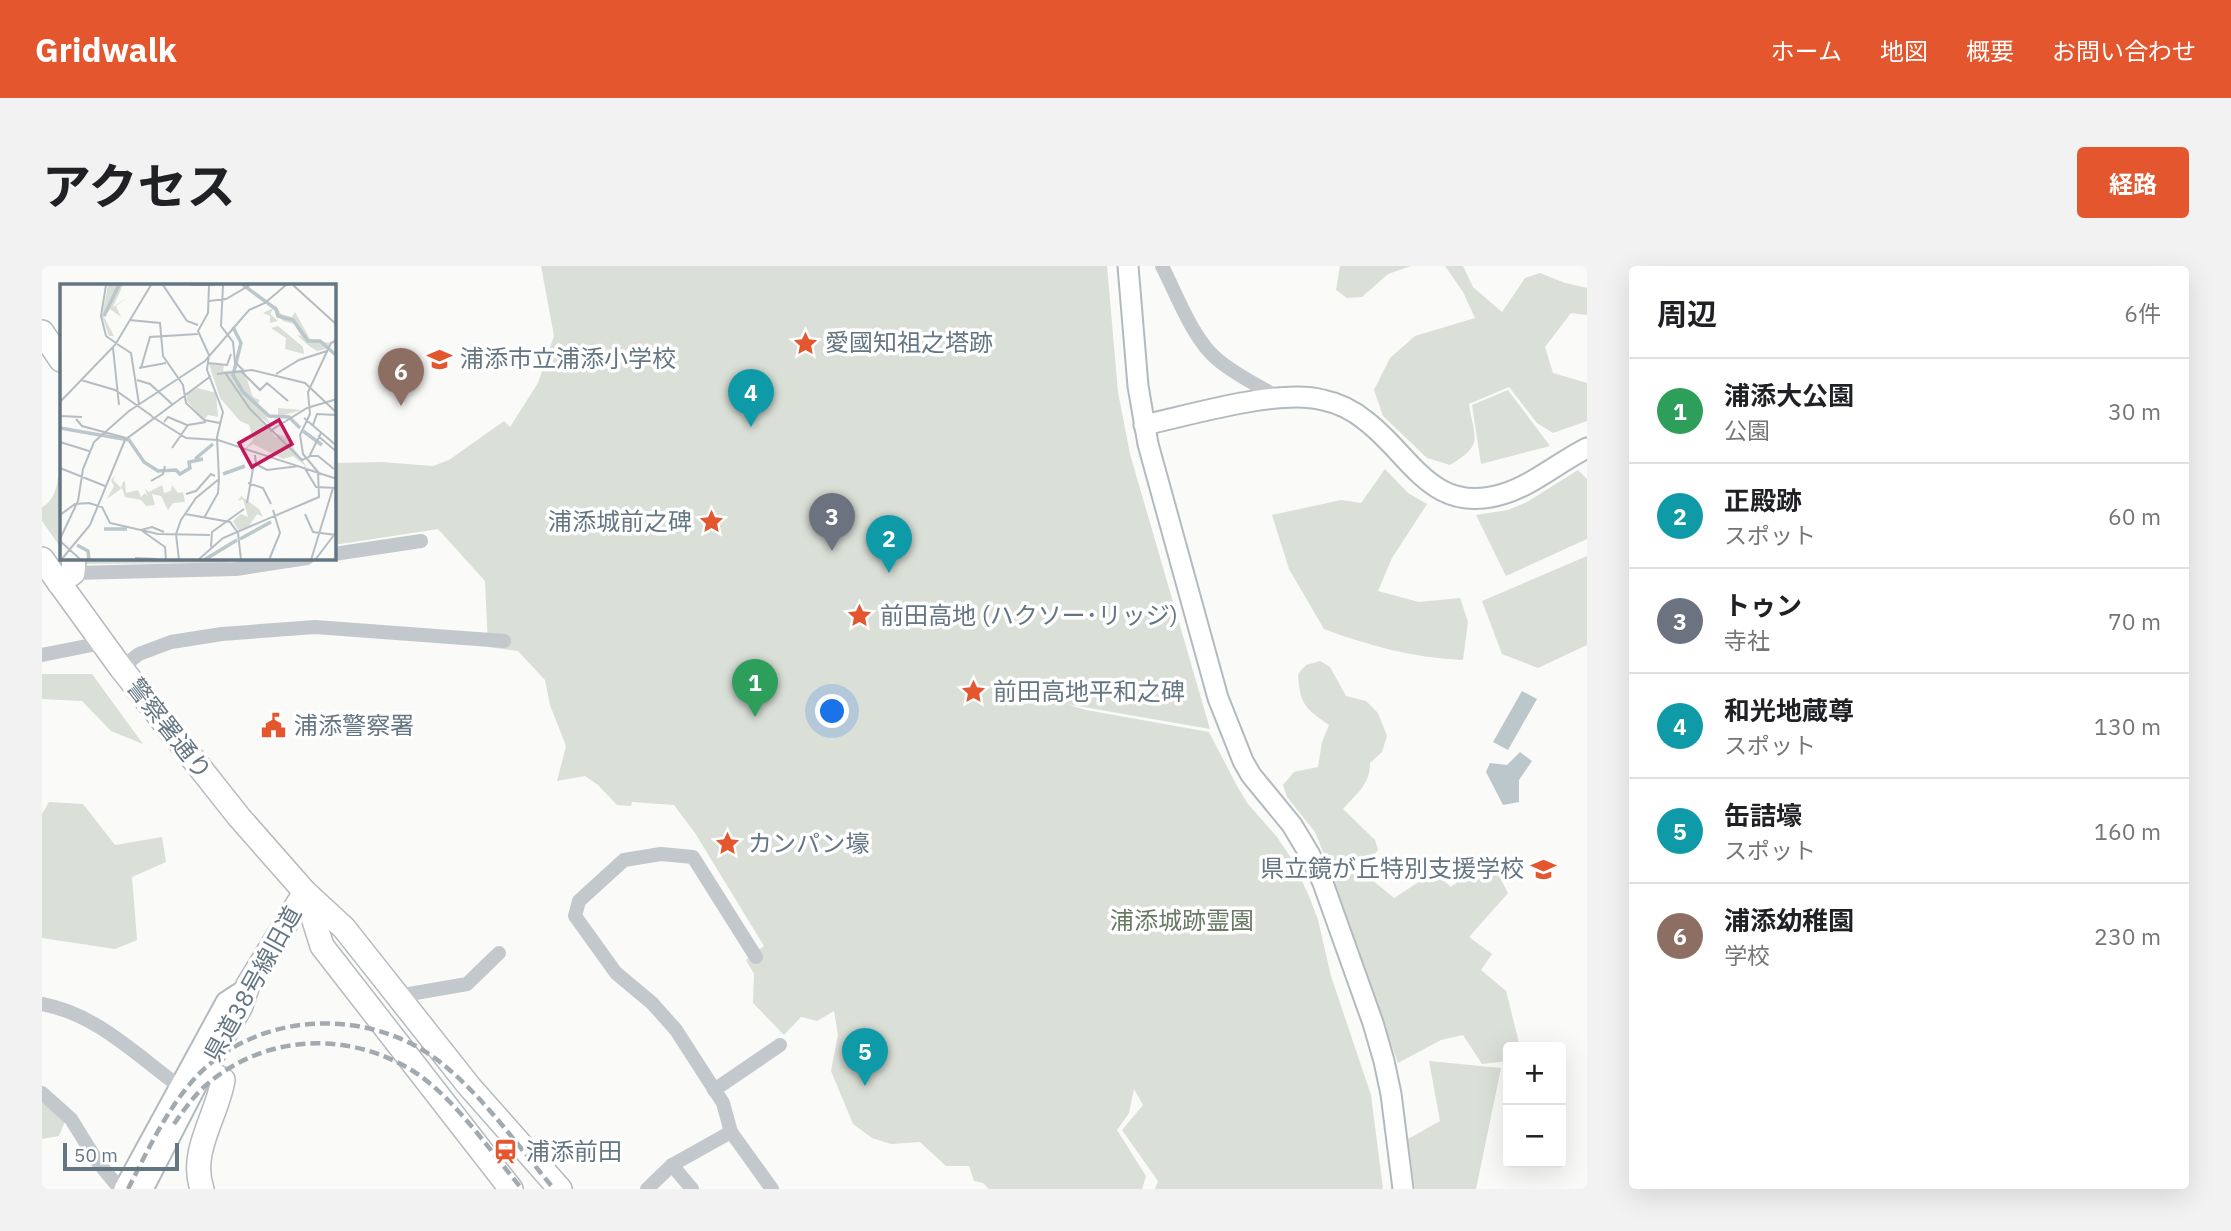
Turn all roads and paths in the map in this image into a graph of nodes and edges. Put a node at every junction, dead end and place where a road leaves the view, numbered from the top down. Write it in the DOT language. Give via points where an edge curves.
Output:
graph roads {
  1 [pos="1128,266"];
  2 [pos="1162,266"];
  3 [pos="42,332"];
  4 [pos="60,359"];
  5 [pos="1279,398"];
  6 [pos="1144,425"];
  7 [pos="1587,448"];
  8 [pos="421,541"];
  9 [pos="336,554"];
  10 [pos="42,559"];
  11 [pos="294,560"];
  12 [pos="69,571"];
  13 [pos="504,641"];
  14 [pos="103,643"];
  15 [pos="42,655"];
  16 [pos="121,668"];
  17 [pos="305,892"];
  18 [pos="499,953"];
  19 [pos="756,957"];
  20 [pos="246,989"];
  21 [pos="398,996"];
  22 [pos="42,1004"];
  23 [pos="780,1045"];
  24 [pos="205,1069"];
  25 [pos="179,1086"];
  26 [pos="714,1090"];
  27 [pos="43,1094"];
  28 [pos="731,1132"];
  29 [pos="672,1166"];
  30 [pos="122,1189"];
  31 [pos="143,1189"];
  32 [pos="202,1189"];
  33 [pos="511,1189"];
  34 [pos="560,1189"];
  35 [pos="647,1189"];
  36 [pos="692,1189"];
  37 [pos="772,1189"];
  38 [pos="1404,1189"];
  1 -- 6 [label="street"];
  2 -- 5 [label="street" via="1207,350"];
  3 -- 4 [label="main road"];
  5 -- 6 [label="street"];
  5 -- 7 [label="street" via="1315,398 1351,411 1373,426 1420,477 1462,496 1487,497 1514,490"];
  6 -- 38 [label="street" via="1223,716 1251,775 1292,825 1317,870 1373,1023 1391,1094"];
  8 -- 9 [label="street"];
  10 -- 12 [label="main road, 警察署通り"];
  11 -- 12 [label="street" via="236,569"];
  12 -- 14 [label="main road, 警察署通り"];
  13 -- 16 [label="street" via="315,627 172,642 139,654"];
  14 -- 15 [label="street"];
  14 -- 16 [label="main road, 警察署通り"];
  16 -- 17 [label="main road, 警察署通り"];
  17 -- 20 [label="main road, 県道38号線旧道"];
  17 -- 21 [label="main road, 警察署通り" via="344,928"];
  17 -- 33 [label="main road, 警察署通り" via="322,946"];
  18 -- 21 [label="street" via="467,984"];
  19 -- 26 [label="street" via="693,857 661,854 624,860 579,901 575,916 616,973 676,1030"];
  20 -- 24 [label="main road, 県道38号線旧道"];
  20 -- 25 [label="street" via="226,1002"];
  21 -- 34 [label="main road, 警察署通り"];
  22 -- 25 [label="street" via="65,1008 92,1021"];
  23 -- 26 [label="street"];
  24 -- 31 [label="street"];
  24 -- 32 [label="main road, 県道38号線旧道" via="223,1080 198,1160"];
  25 -- 30 [label="street"];
  26 -- 28 [label="street"];
  27 -- 30 [label="street" via="71,1119 97,1161"];
  28 -- 29 [label="street"];
  28 -- 37 [label="street"];
  29 -- 35 [label="street"];
  29 -- 36 [label="street"];
}
